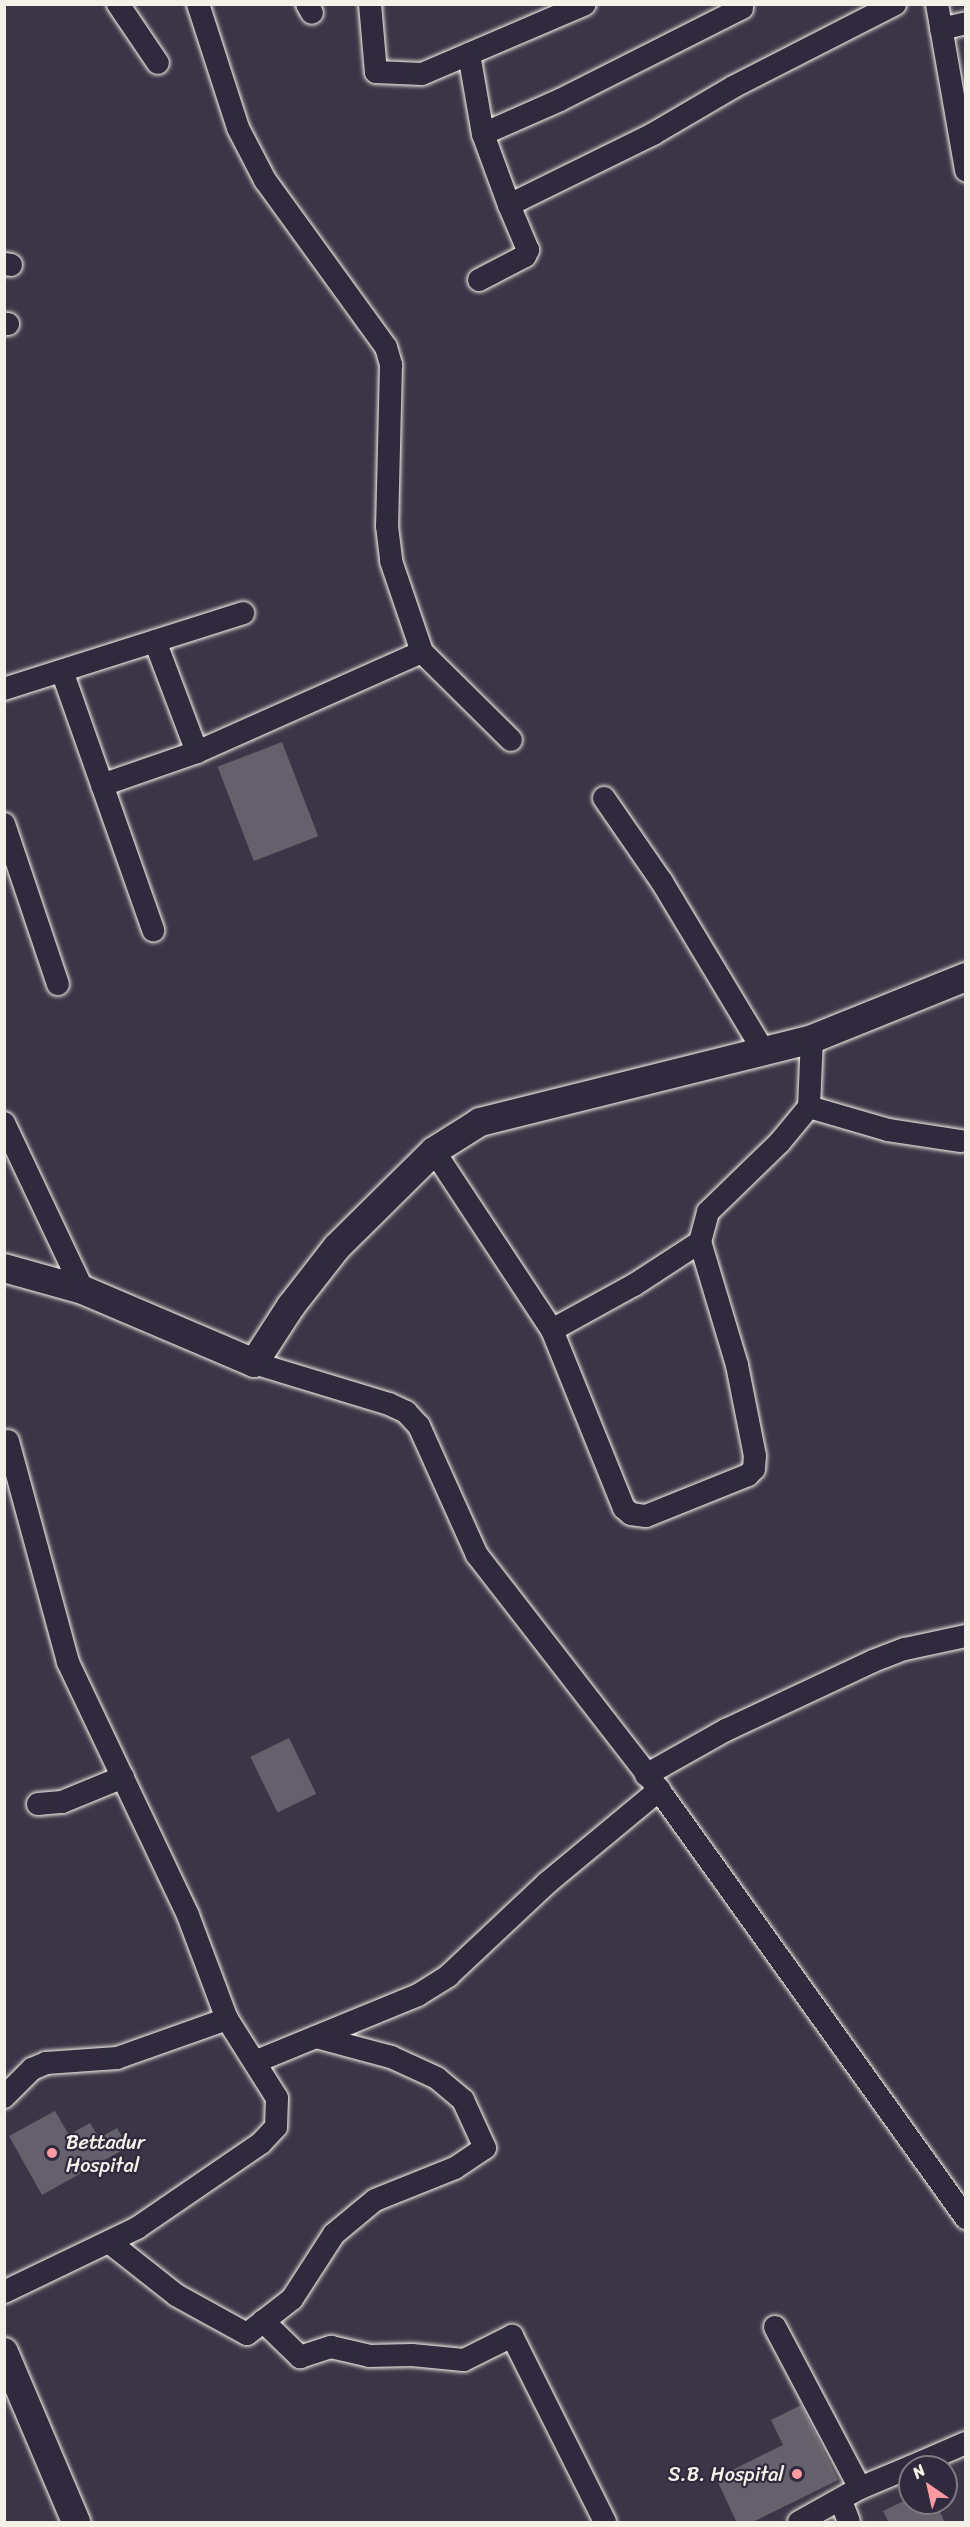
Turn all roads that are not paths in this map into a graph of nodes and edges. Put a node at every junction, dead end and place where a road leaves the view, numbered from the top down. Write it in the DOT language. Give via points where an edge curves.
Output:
graph roads {
  1 [pos="118,4"];
  2 [pos="198,4"];
  3 [pos="370,4"];
  4 [pos="585,4"];
  5 [pos="895,4"];
  6 [pos="937,4"];
  7 [pos="742,8"];
  8 [pos="966,23"];
  9 [pos="941,29"];
  10 [pos="469,54"];
  11 [pos="158,63"];
  12 [pos="483,134"];
  13 [pos="964,157"];
  14 [pos="508,205"];
  15 [pos="479,280"];
  16 [pos="243,613"];
  17 [pos="155,641"];
  18 [pos="422,652"];
  19 [pos="62,671"];
  20 [pos="4,689"];
  21 [pos="511,740"];
  22 [pos="197,752"];
  23 [pos="102,785"];
  24 [pos="604,798"];
  25 [pos="4,824"];
  26 [pos="153,930"];
  27 [pos="966,977"];
  28 [pos="58,984"];
  29 [pos="812,1039"];
  30 [pos="763,1050"];
  31 [pos="809,1107"];
  32 [pos="4,1123"];
  33 [pos="961,1141"];
  34 [pos="434,1150"];
  35 [pos="700,1242"];
  36 [pos="4,1268"];
  37 [pos="83,1290"];
  38 [pos="552,1330"];
  39 [pos="254,1363"];
  40 [pos="8,1441"];
  41 [pos="966,1636"];
  42 [pos="123,1777"];
  43 [pos="653,1783"];
  44 [pos="38,1804"];
  45 [pos="226,2019"];
  46 [pos="316,2037"];
  47 [pos="257,2061"];
  48 [pos="4,2097"];
  49 [pos="966,2218"];
  50 [pos="109,2242"];
  51 [pos="4,2292"];
  52 [pos="263,2321"];
  53 [pos="775,2327"];
  54 [pos="4,2352"];
  55 [pos="966,2443"];
  56 [pos="938,2455"];
  57 [pos="898,2472"];
  58 [pos="860,2488"];
  59 [pos="841,2502"];
  60 [pos="75,2523"];
  61 [pos="605,2523"];
  62 [pos="799,2523"];
  63 [pos="849,2523"];
  1 -- 11 [label="street"];
  2 -- 18 [label="street" via="238,128 265,180 386,347 391,365 387,526 391,561"];
  3 -- 10 [label="street" via="376,72 422,74"];
  4 -- 10 [label="street"];
  5 -- 14 [label="street" via="733,87 653,134"];
  6 -- 9 [label="street"];
  7 -- 12 [label="street" via="560,100"];
  8 -- 9 [label="street"];
  9 -- 13 [label="street"];
  10 -- 12 [label="street"];
  12 -- 14 [label="street"];
  14 -- 15 [label="street" via="528,250 525,256"];
  16 -- 17 [label="street"];
  17 -- 19 [label="street"];
  17 -- 22 [label="street"];
  18 -- 21 [label="street"];
  18 -- 22 [label="street"];
  19 -- 20 [label="street"];
  19 -- 23 [label="street"];
  22 -- 23 [label="street"];
  23 -- 26 [label="street"];
  24 -- 30 [label="street" via="662,882"];
  25 -- 28 [label="street"];
  27 -- 29 [label="main road"];
  29 -- 30 [label="main road"];
  29 -- 31 [label="street"];
  30 -- 34 [label="main road" via="480,1122"];
  31 -- 33 [label="street" via="888,1130"];
  31 -- 35 [label="street" via="780,1142 708,1212"];
  32 -- 37 [label="street"];
  34 -- 38 [label="street"];
  34 -- 39 [label="main road" via="337,1247 291,1306"];
  35 -- 38 [label="street" via="634,1285"];
  35 -- 38 [label="street" via="737,1365 755,1456 754,1469 748,1475 646,1516 631,1514 624,1508"];
  36 -- 37 [label="main road"];
  37 -- 39 [label="main road"];
  39 -- 43 [label="street" via="406,1412 419,1426 477,1555"];
  40 -- 42 [label="street" via="68,1662"];
  41 -- 43 [label="street" via="904,1649 873,1661 726,1730"];
  42 -- 44 [label="street" via="62,1802"];
  42 -- 45 [label="street" via="188,1915"];
  43 -- 46 [label="street" via="448,1976 418,1995"];
  43 -- 49 [label="street"];
  45 -- 47 [label="street"];
  45 -- 48 [label="street" via="117,2058 46,2063 32,2069"];
  46 -- 47 [label="street"];
  46 -- 52 [label="street" via="391,2057 437,2078 463,2100 485,2148 455,2168 375,2200 334,2234 291,2299"];
  47 -- 50 [label="street" via="277,2098 276,2127 261,2143 146,2222"];
  50 -- 51 [label="street"];
  50 -- 52 [label="street" via="176,2295 247,2334"];
  52 -- 61 [label="street" via="300,2357 331,2347 369,2356 464,2360 512,2336"];
  53 -- 58 [label="street"];
  54 -- 60 [label="main road"];
  55 -- 56 [label="street"];
  57 -- 58 [label="street"];
  58 -- 59 [label="street"];
  59 -- 62 [label="street"];
  59 -- 63 [label="street"];
}
